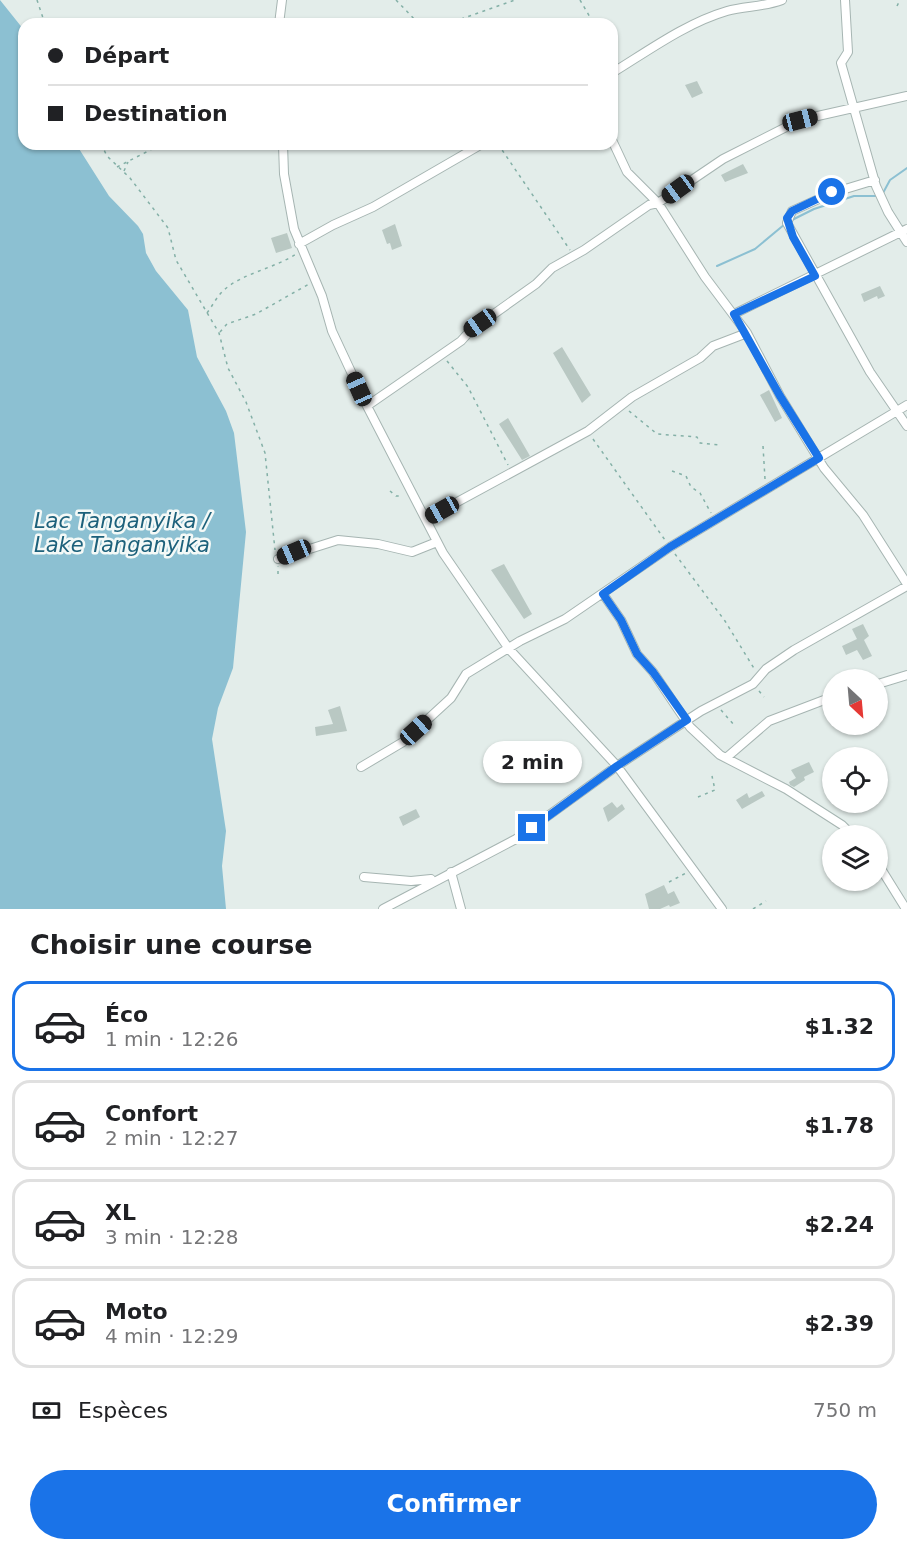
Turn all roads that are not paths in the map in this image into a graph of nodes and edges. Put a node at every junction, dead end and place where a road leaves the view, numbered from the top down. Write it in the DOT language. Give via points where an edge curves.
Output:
graph roads {
  1 [pos="282,0"];
  2 [pos="782,0"];
  3 [pos="845,0"];
  4 [pos="280,18"];
  5 [pos="618,70"];
  6 [pos="907,96"];
  7 [pos="854,109"];
  8 [pos="283,150"];
  9 [pos="472,150"];
  10 [pos="617,150"];
  11 [pos="874,180"];
  12 [pos="658,203"];
  13 [pos="903,231"];
  14 [pos="907,242"];
  15 [pos="300,247"];
  16 [pos="815,276"];
  17 [pos="734,314"];
  18 [pos="747,333"];
  19 [pos="907,405"];
  20 [pos="367,406"];
  21 [pos="898,411"];
  22 [pos="907,426"];
  23 [pos="819,458"];
  24 [pos="426,519"];
  25 [pos="437,542"];
  26 [pos="278,558"];
  27 [pos="907,585"];
  28 [pos="603,594"];
  29 [pos="509,649"];
  30 [pos="907,675"];
  31 [pos="888,681"];
  32 [pos="822,701"];
  33 [pos="687,720"];
  34 [pos="726,758"];
  35 [pos="617,766"];
  36 [pos="361,767"];
  37 [pos="842,825"];
  38 [pos="451,872"];
  39 [pos="364,877"];
  40 [pos="438,878"];
  41 [pos="888,880"];
  42 [pos="383,909"];
  43 [pos="462,909"];
  44 [pos="722,909"];
  45 [pos="906,909"];
  1 -- 4 [label="street"];
  2 -- 5 [label="street" via="710,18"];
  3 -- 7 [label="street" via="848,52 841,63"];
  6 -- 7 [label="street"];
  7 -- 11 [label="street"];
  7 -- 12 [label="street" via="800,120 723,159"];
  8 -- 15 [label="street" via="286,187"];
  9 -- 15 [label="street"];
  10 -- 12 [label="street" via="632,178"];
  11 -- 13 [label="street"];
  11 -- 16 [label="street" via="821,197 792,211 787,218"];
  12 -- 17 [label="street" via="705,277"];
  12 -- 20 [label="street" via="552,268 461,341"];
  13 -- 14 [label="street"];
  13 -- 16 [label="street"];
  15 -- 20 [label="street" via="332,331"];
  16 -- 17 [label="street"];
  16 -- 21 [label="street" via="870,372"];
  17 -- 18 [label="street"];
  18 -- 23 [label="street"];
  18 -- 24 [label="street" via="713,346 700,358 632,397 588,431"];
  19 -- 21 [label="street"];
  20 -- 24 [label="street"];
  21 -- 22 [label="street"];
  21 -- 23 [label="street"];
  23 -- 27 [label="street" via="863,515"];
  23 -- 28 [label="street" via="670,547"];
  24 -- 25 [label="street"];
  25 -- 26 [label="street" via="412,552 338,540"];
  25 -- 29 [label="street" via="468,594"];
  27 -- 33 [label="street" via="766,669 753,684"];
  28 -- 29 [label="street"];
  28 -- 33 [label="street" via="637,654"];
  29 -- 35 [label="street"];
  29 -- 36 [label="street" via="466,674 451,698 403,742"];
  30 -- 31 [label="street"];
  32 -- 34 [label="street" via="769,721"];
  33 -- 34 [label="street"];
  33 -- 35 [label="street"];
  34 -- 37 [label="street" via="786,789"];
  35 -- 38 [label="street" via="516,839"];
  35 -- 44 [label="street"];
  38 -- 40 [label="street"];
  38 -- 43 [label="street"];
  39 -- 40 [label="street" via="411,881"];
  40 -- 42 [label="street"];
  41 -- 45 [label="street"];
}
